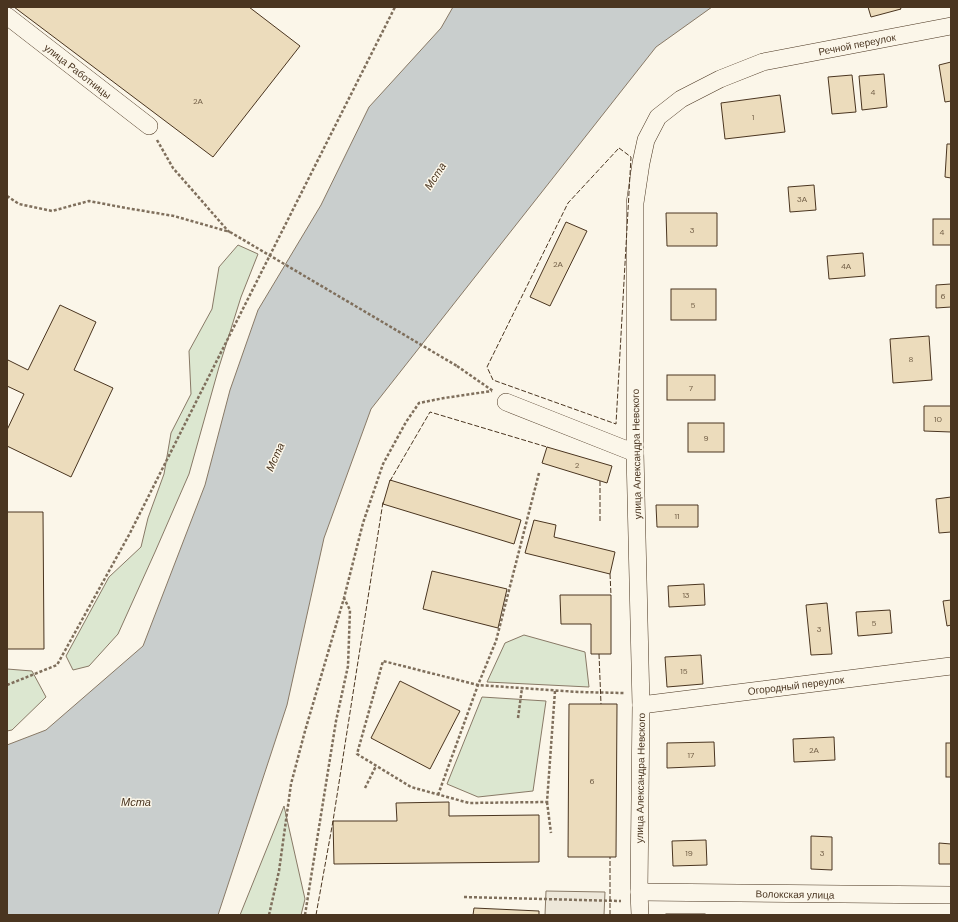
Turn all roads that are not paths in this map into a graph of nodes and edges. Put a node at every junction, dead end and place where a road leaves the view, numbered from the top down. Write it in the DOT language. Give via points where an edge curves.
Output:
graph roads {
  1 [pos="7,16"];
  2 [pos="951,26"];
  3 [pos="763,62"];
  4 [pos="148,126"];
  5 [pos="506,402"];
  6 [pos="635,453"];
  7 [pos="951,666"];
  8 [pos="641,699"];
  9 [pos="951,895"];
  10 [pos="640,903"];
  1 -- 4 [label="street, улица Работницы"];
  2 -- 3 [label="street, Речной переулок"];
  3 -- 6 [label="street, улица Александра Невского" via="681,98 658,117 646,140 635,203"];
  5 -- 6 [label="street"];
  6 -- 8 [label="street, улица Александра Невского"];
  7 -- 8 [label="street, Огородный переулок"];
  8 -- 10 [label="street, улица Александра Невского"];
  9 -- 10 [label="street, Волокская улица"];
}
